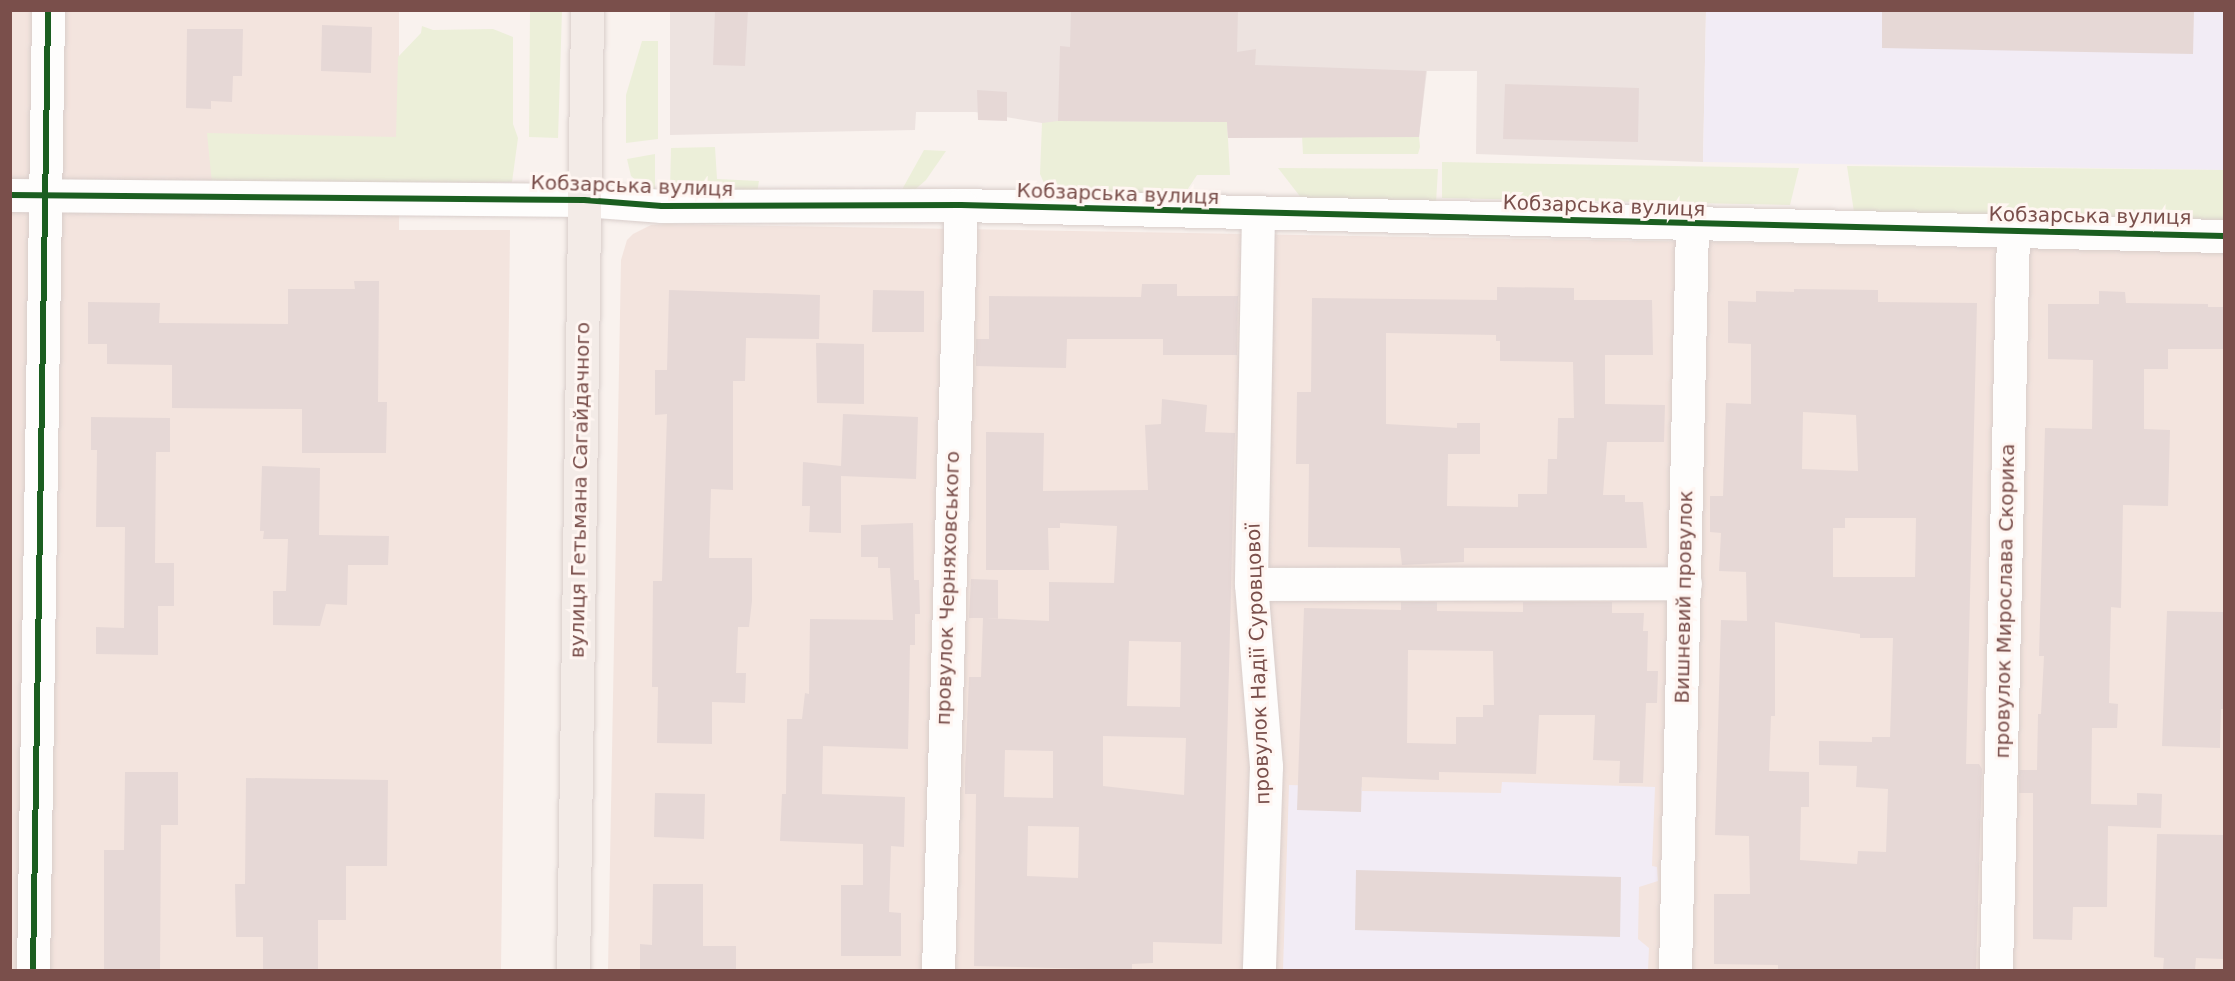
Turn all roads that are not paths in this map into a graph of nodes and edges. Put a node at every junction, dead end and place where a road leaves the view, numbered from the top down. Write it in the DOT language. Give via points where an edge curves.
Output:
graph roads {
  1 [pos="48,10"];
  2 [pos="587,10"];
  3 [pos="10,195"];
  4 [pos="45,195"];
  5 [pos="584,200"];
  6 [pos="961,205"];
  7 [pos="1258,214"];
  8 [pos="1692,224"];
  9 [pos="2013,231"];
  10 [pos="2224,236"];
  11 [pos="1685,583"];
  12 [pos="1251,584"];
  13 [pos="33,970"];
  14 [pos="573,970"];
  15 [pos="938,970"];
  16 [pos="1260,970"];
  17 [pos="1675,970"];
  18 [pos="1996,970"];
  1 -- 4 [label="street"];
  2 -- 5 [label="main road, вулиця Гетьмана Сагайдачного"];
  3 -- 4 [label="street, Кобзарська вулиця"];
  4 -- 5 [label="street, Кобзарська вулиця"];
  4 -- 13 [label="street"];
  5 -- 6 [label="street, Кобзарська вулиця" via="662,206"];
  5 -- 14 [label="main road, вулиця Гетьмана Сагайдачного"];
  6 -- 7 [label="street, Кобзарська вулиця"];
  6 -- 15 [label="street, провулок Черняховського"];
  7 -- 8 [label="street, Кобзарська вулиця"];
  7 -- 12 [label="street, провулок Надії Суровцової"];
  8 -- 9 [label="street, Кобзарська вулиця"];
  8 -- 11 [label="street, Вишневий провулок"];
  9 -- 10 [label="street, Кобзарська вулиця"];
  9 -- 18 [label="street, провулок Мирослава Скорика"];
  11 -- 12 [label="street"];
  11 -- 17 [label="street, Вишневий провулок"];
  12 -- 16 [label="street, провулок Надії Суровцової" via="1266,766"];
}
